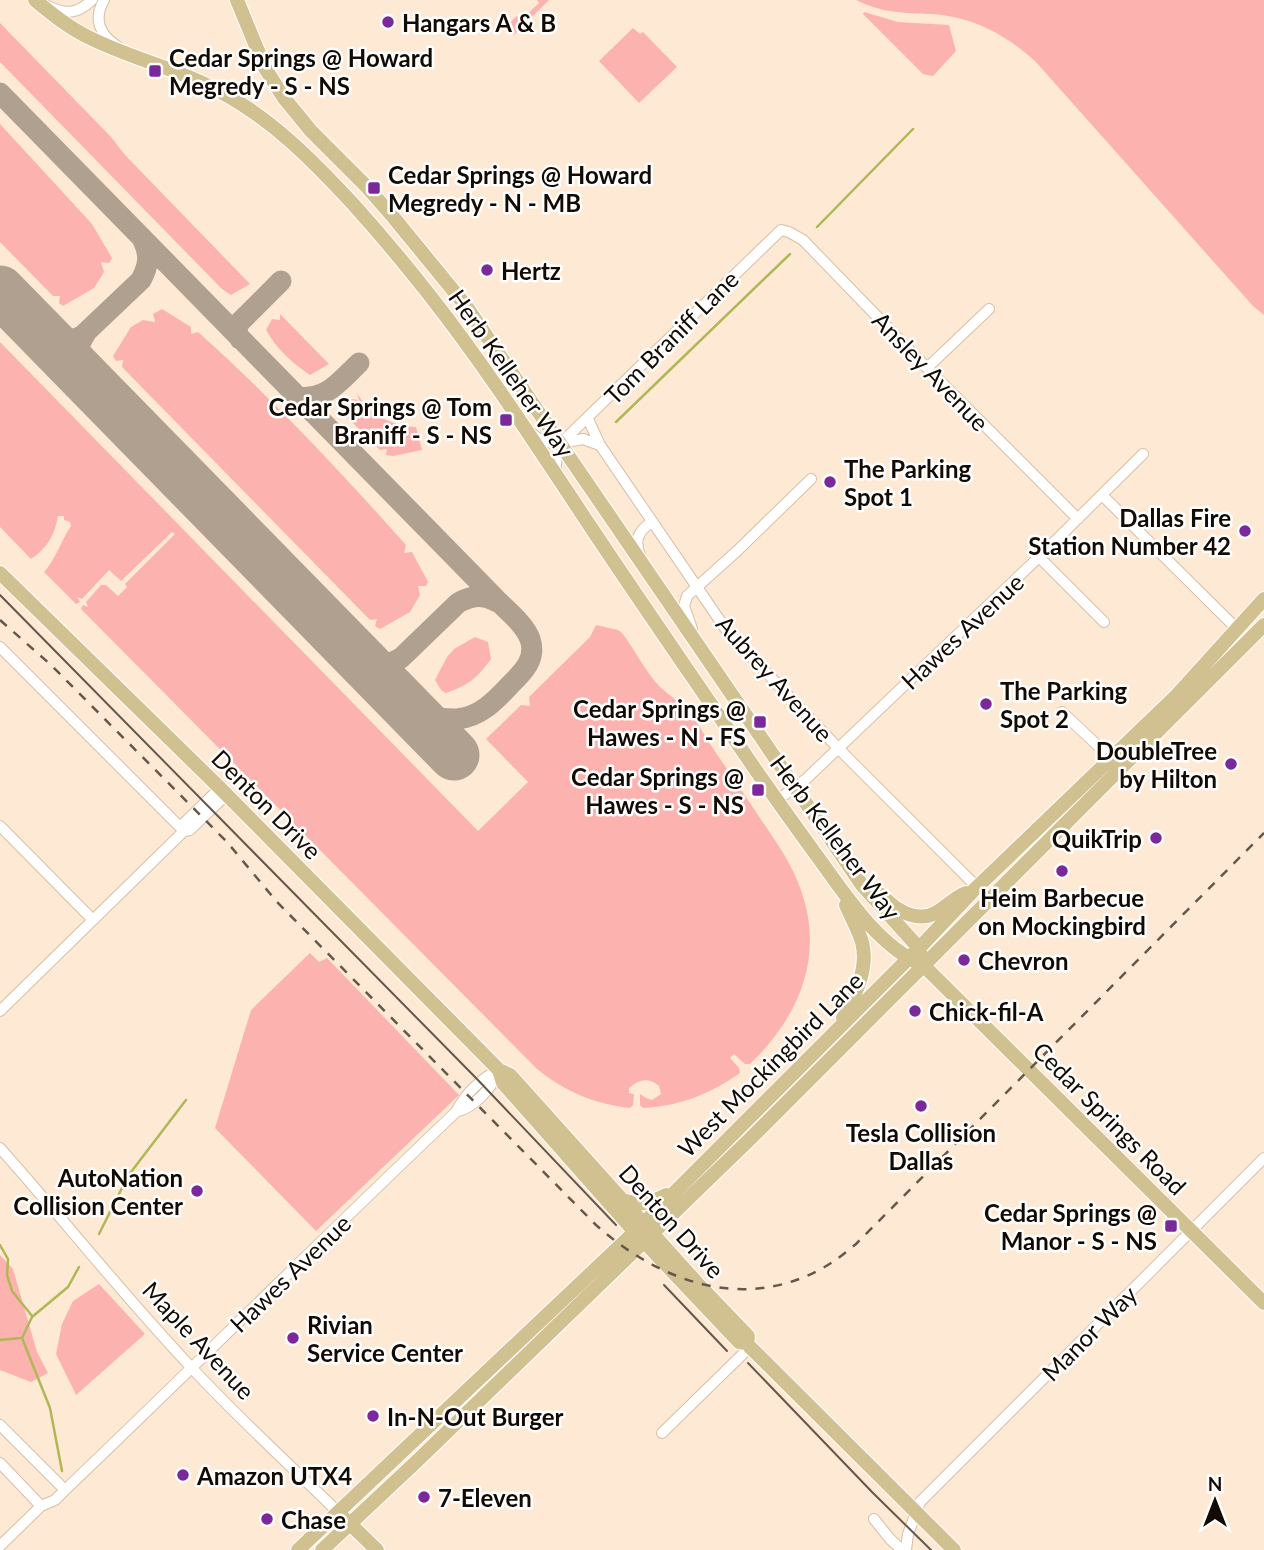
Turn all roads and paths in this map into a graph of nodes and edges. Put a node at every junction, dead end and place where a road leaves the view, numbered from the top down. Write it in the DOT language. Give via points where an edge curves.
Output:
graph roads {
  1 [pos="36,0"];
  2 [pos="92,0"];
  3 [pos="104,0"];
  4 [pos="237,0"];
  5 [pos="135,57"];
  6 [pos="781,230"];
  7 [pos="989,309"];
  8 [pos="927,368"];
  9 [pos="588,419"];
  10 [pos="525,428"];
  11 [pos="561,443"];
  12 [pos="600,445"];
  13 [pos="1143,454"];
  14 [pos="555,473"];
  15 [pos="811,479"];
  16 [pos="1102,495"];
  17 [pos="1078,519"];
  18 [pos="652,522"];
  19 [pos="1039,557"];
  20 [pos="646,571"];
  21 [pos="0,573"];
  22 [pos="698,588"];
  23 [pos="1264,599"];
  24 [pos="1104,622"];
  25 [pos="1264,625"];
  26 [pos="1237,629"];
  27 [pos="0,647"];
  28 [pos="703,654"];
  29 [pos="1202,678"];
  30 [pos="1062,712"];
  31 [pos="838,748"];
  32 [pos="1116,763"];
  33 [pos="794,788"];
  34 [pos="223,791"];
  35 [pos="776,801"];
  36 [pos="1054,824"];
  37 [pos="0,826"];
  38 [pos="184,831"];
  39 [pos="844,858"];
  40 [pos="835,882"];
  41 [pos="976,889"];
  42 [pos="93,920"];
  43 [pos="919,948"];
  44 [pos="908,959"];
  45 [pos="923,965"];
  46 [pos="0,1011"];
  47 [pos="839,1027"];
  48 [pos="499,1070"];
  49 [pos="739,1127"];
  50 [pos="750,1139"];
  51 [pos="0,1148"];
  52 [pos="1264,1158"];
  53 [pos="679,1187"];
  54 [pos="622,1200"];
  55 [pos="1191,1231"];
  56 [pos="644,1233"];
  57 [pos="1264,1303"];
  58 [pos="542,1329"];
  59 [pos="749,1345"];
  60 [pos="192,1368"];
  61 [pos="432,1424"];
  62 [pos="0,1425"];
  63 [pos="662,1433"];
  64 [pos="443,1436"];
  65 [pos="0,1463"];
  66 [pos="65,1490"];
  67 [pos="41,1506"];
  68 [pos="916,1511"];
  69 [pos="339,1513"];
  70 [pos="874,1519"];
  71 [pos="351,1524"];
  72 [pos="884,1530"];
  73 [pos="902,1531"];
  74 [pos="0,1546"];
  75 [pos="901,1549"];
  76 [pos="298,1550"];
  77 [pos="322,1550"];
  78 [pos="377,1550"];
  79 [pos="954,1550"];
  1 -- 2 [label="street" via="68,13"];
  1 -- 5 [label="main road, Herb Kelleher Way" via="73,29"];
  3 -- 5 [label="street" via="98,17 103,34"];
  4 -- 11 [label="main road, Herb Kelleher Way" via="258,53 284,98 448,282"];
  5 -- 10 [label="main road, Herb Kelleher Way" via="221,92 256,112 303,152 430,295"];
  6 -- 8 [label="street, Ansley Avenue" via="803,240"];
  6 -- 9 [label="street, Tom Braniff Lane"];
  7 -- 8 [label="street"];
  8 -- 17 [label="street, Ansley Avenue"];
  9 -- 11 [label="street, Tom Braniff Lane"];
  9 -- 12 [label="street, Aubrey Avenue"];
  10 -- 11 [label="street" via="539,439"];
  10 -- 14 [label="main road, Herb Kelleher Way"];
  11 -- 12 [label="street" via="583,439"];
  11 -- 14 [label="street"];
  11 -- 20 [label="main road, Herb Kelleher Way"];
  12 -- 18 [label="street, Aubrey Avenue"];
  13 -- 16 [label="street, Hawes Avenue"];
  14 -- 35 [label="main road, Herb Kelleher Way"];
  15 -- 22 [label="street"];
  16 -- 17 [label="street, Hawes Avenue"];
  16 -- 26 [label="street"];
  17 -- 19 [label="street, Hawes Avenue"];
  18 -- 20 [label="street" via="637,537"];
  18 -- 22 [label="street, Aubrey Avenue"];
  19 -- 24 [label="street"];
  19 -- 31 [label="street, Hawes Avenue"];
  20 -- 28 [label="main road, Herb Kelleher Way"];
  21 -- 34 [label="main road, Denton Drive"];
  22 -- 28 [label="street" via="687,596 684,606"];
  22 -- 31 [label="street, Aubrey Avenue" via="727,631"];
  23 -- 26 [label="main road, West Mockingbird Lane"];
  25 -- 29 [label="main road, West Mockingbird Lane"];
  26 -- 29 [label="main road, West Mockingbird Lane"];
  27 -- 38 [label="street"];
  28 -- 33 [label="main road, Herb Kelleher Way"];
  29 -- 32 [label="main road, West Mockingbird Lane"];
  30 -- 32 [label="street"];
  31 -- 33 [label="street, Hawes Avenue"];
  31 -- 41 [label="street, Aubrey Avenue"];
  32 -- 36 [label="main road, West Mockingbird Lane"];
  33 -- 35 [label="street, Hawes Avenue"];
  33 -- 39 [label="main road, Herb Kelleher Way"];
  34 -- 38 [label="street" via="190,830"];
  34 -- 48 [label="main road, Denton Drive"];
  35 -- 40 [label="main road, Herb Kelleher Way"];
  36 -- 41 [label="main road, West Mockingbird Lane"];
  36 -- 45 [label="main road, West Mockingbird Lane"];
  37 -- 42 [label="street"];
  38 -- 42 [label="street"];
  39 -- 41 [label="main road" via="889,903 909,915 935,914"];
  39 -- 43 [label="main road, Herb Kelleher Way"];
  40 -- 44 [label="main road, Herb Kelleher Way" via="866,921"];
  40 -- 47 [label="main road" via="863,956 860,982"];
  41 -- 43 [label="main road, West Mockingbird Lane"];
  42 -- 46 [label="street"];
  43 -- 44 [label="main road, West Mockingbird Lane"];
  43 -- 45 [label="main road, Herb Kelleher Way"];
  44 -- 45 [label="main road, Herb Kelleher Way"];
  44 -- 47 [label="main road, West Mockingbird Lane"];
  45 -- 50 [label="main road, West Mockingbird Lane"];
  45 -- 55 [label="main road, Cedar Springs Road"];
  47 -- 49 [label="main road, West Mockingbird Lane"];
  48 -- 54 [label="main road, Denton Drive" via="510,1075"];
  48 -- 56 [label="main road, Denton Drive" via="503,1083"];
  48 -- 60 [label="street, Hawes Avenue" via="486,1076 456,1112"];
  49 -- 50 [label="main road"];
  49 -- 53 [label="main road, West Mockingbird Lane"];
  50 -- 56 [label="main road, West Mockingbird Lane"];
  51 -- 60 [label="street, Maple Avenue"];
  52 -- 55 [label="street, Manor Way"];
  53 -- 54 [label="main road" via="643,1204"];
  53 -- 56 [label="main road, West Mockingbird Lane"];
  54 -- 56 [label="main road, Denton Drive"];
  55 -- 57 [label="main road, Cedar Springs Road"];
  55 -- 68 [label="street, Manor Way"];
  56 -- 58 [label="main road, West Mockingbird Lane"];
  56 -- 59 [label="main road, Denton Drive" via="675,1276 739,1342"];
  58 -- 61 [label="main road, West Mockingbird Lane"];
  58 -- 64 [label="main road, West Mockingbird Lane"];
  59 -- 63 [label="street"];
  59 -- 68 [label="main road, Denton Drive"];
  60 -- 66 [label="street, Hawes Avenue"];
  60 -- 69 [label="street, Maple Avenue"];
  61 -- 64 [label="main road"];
  61 -- 69 [label="main road, West Mockingbird Lane"];
  62 -- 66 [label="street"];
  64 -- 71 [label="main road, West Mockingbird Lane"];
  65 -- 67 [label="street"];
  66 -- 67 [label="street, Hawes Avenue"];
  67 -- 74 [label="street, Hawes Avenue"];
  68 -- 73 [label="street, Manor Way"];
  68 -- 75 [label="street, Manor Way"];
  68 -- 79 [label="main road, Denton Drive"];
  69 -- 71 [label="main road, Maple Avenue"];
  69 -- 76 [label="main road, West Mockingbird Lane"];
  70 -- 72 [label="street"];
  71 -- 77 [label="main road, West Mockingbird Lane"];
  71 -- 78 [label="main road, Maple Avenue"];
  72 -- 73 [label="street"];
  72 -- 75 [label="street"];
  73 -- 75 [label="street, Manor Way"];
}
